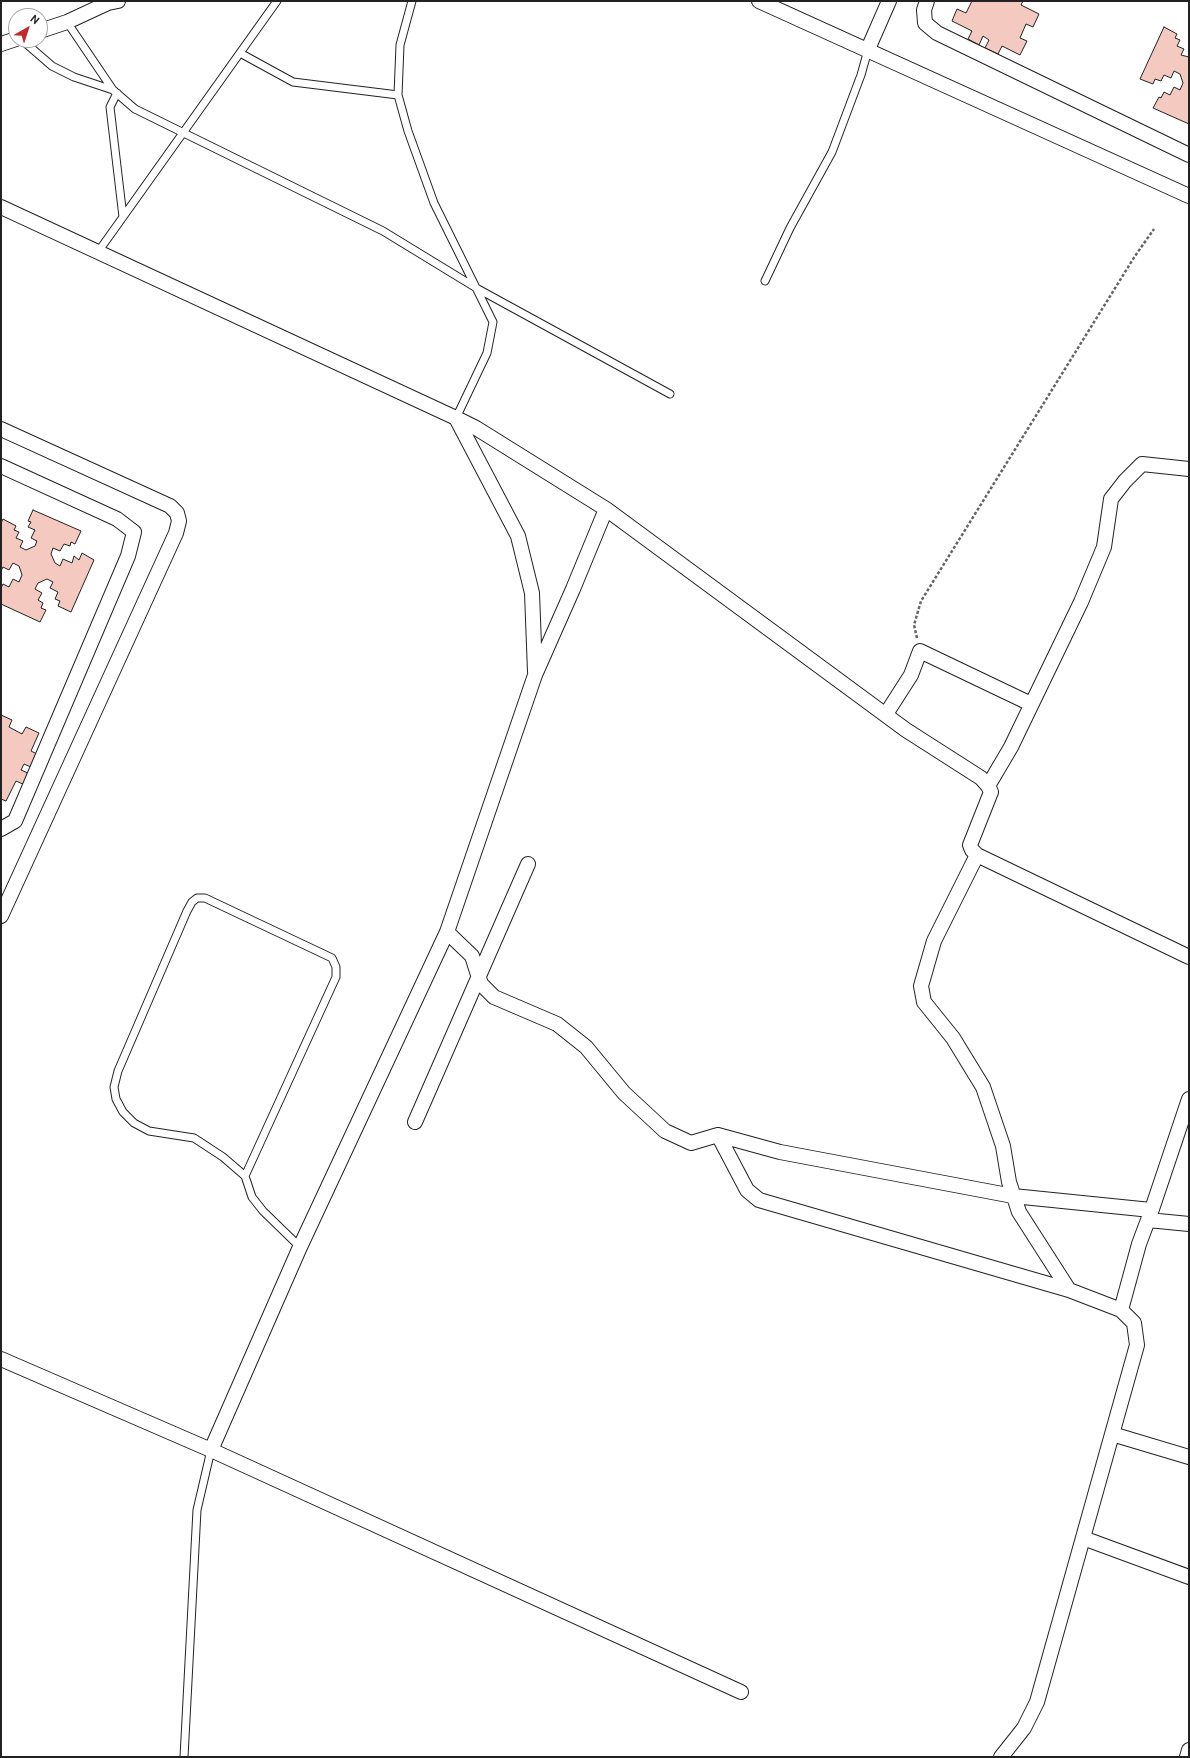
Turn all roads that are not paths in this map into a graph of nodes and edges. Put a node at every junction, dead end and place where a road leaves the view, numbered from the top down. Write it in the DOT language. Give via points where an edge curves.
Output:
graph roads {
  1 [pos="118,1"];
  2 [pos="277,1"];
  3 [pos="412,1"];
  4 [pos="760,1"];
  5 [pos="889,1"];
  6 [pos="928,1"];
  7 [pos="67,22"];
  8 [pos="48,28"];
  9 [pos="31,48"];
  10 [pos="868,49"];
  11 [pos="240,53"];
  12 [pos="115,92"];
  13 [pos="398,95"];
  14 [pos="184,132"];
  15 [pos="1189,155"];
  16 [pos="1189,196"];
  17 [pos="1,207"];
  18 [pos="123,217"];
  19 [pos="98,252"];
  20 [pos="765,281"];
  21 [pos="478,290"];
  22 [pos="670,394"];
  23 [pos="456,418"];
  24 [pos="1,429"];
  25 [pos="1,466"];
  26 [pos="1189,469"];
  27 [pos="606,508"];
  28 [pos="535,675"];
  29 [pos="1031,704"];
  30 [pos="886,714"];
  31 [pos="988,786"];
  32 [pos="1,829"];
  33 [pos="977,855"];
  34 [pos="528,864"];
  35 [pos="5,898"];
  36 [pos="1,916"];
  37 [pos="447,932"];
  38 [pos="1189,957"];
  39 [pos="479,976"];
  40 [pos="1189,1099"];
  41 [pos="415,1122"];
  42 [pos="718,1135"];
  43 [pos="245,1176"];
  44 [pos="1013,1196"];
  45 [pos="1150,1215"];
  46 [pos="1189,1224"];
  47 [pos="300,1246"];
  48 [pos="1069,1290"];
  49 [pos="1121,1310"];
  50 [pos="1,1359"];
  51 [pos="1112,1434"];
  52 [pos="211,1450"];
  53 [pos="1189,1457"];
  54 [pos="1083,1538"];
  55 [pos="1189,1577"];
  56 [pos="741,1692"];
  57 [pos="1189,1750"];
  58 [pos="184,1757"];
  59 [pos="1001,1757"];
  60 [pos="1187,1757"];
  1 -- 7 [label="street"];
  2 -- 11 [label="lane"];
  3 -- 13 [label="lane" via="400,45"];
  4 -- 10 [label="street"];
  5 -- 10 [label="street"];
  6 -- 15 [label="street" via="924,10 925,23 937,33"];
  7 -- 8 [label="street"];
  7 -- 12 [label="lane"];
  9 -- 12 [label="lane" via="52,66"];
  10 -- 16 [label="street"];
  10 -- 20 [label="lane" via="832,152 790,228"];
  11 -- 13 [label="lane" via="293,82"];
  11 -- 14 [label="lane"];
  12 -- 14 [label="lane" via="135,109"];
  12 -- 18 [label="lane" via="110,107"];
  13 -- 21 [label="lane" via="434,203"];
  14 -- 18 [label="lane"];
  14 -- 21 [label="lane" via="383,231"];
  17 -- 19 [label="street"];
  18 -- 19 [label="lane"];
  19 -- 23 [label="street"];
  21 -- 22 [label="lane"];
  21 -- 23 [label="lane" via="493,322 487,353"];
  23 -- 27 [label="street"];
  23 -- 28 [label="street" via="518,536 532,593"];
  24 -- 35 [label="street" via="170,506 177,513 179,521 176,534"];
  25 -- 32 [label="street" via="117,519 134,532 128,556 15,820"];
  26 -- 29 [label="street" via="1142,464 1111,499 1104,547 1081,602"];
  27 -- 28 [label="street"];
  27 -- 30 [label="street"];
  28 -- 37 [label="street"];
  29 -- 30 [label="street" via="920,651 911,675"];
  29 -- 31 [label="street" via="1011,747"];
  30 -- 31 [label="street" via="906,730 981,778"];
  31 -- 33 [label="street" via="991,792 988,803 970,845"];
  33 -- 38 [label="street"];
  33 -- 44 [label="street" via="934,942 921,986 924,1002 953,1038 983,1088 1003,1146"];
  34 -- 39 [label="street"];
  35 -- 36 [label="street"];
  37 -- 39 [label="street" via="472,956"];
  37 -- 47 [label="street"];
  39 -- 41 [label="street"];
  39 -- 42 [label="street" via="481,984 494,997 557,1024 586,1047 624,1093 665,1131 692,1143"];
  40 -- 45 [label="street"];
  42 -- 44 [label="street" via="780,1152"];
  42 -- 48 [label="street" via="747,1190 759,1200"];
  43 -- 43 [label="lane" via="336,978 336,967 332,958 205,898 197,898 186,911 118,1071 114,1087 123,1112 134,1123 149,1132 194,1138 223,1157"];
  43 -- 47 [label="lane" via="252,1197 262,1211"];
  44 -- 45 [label="street"];
  44 -- 48 [label="street" via="1019,1212"];
  45 -- 46 [label="street"];
  45 -- 49 [label="street" via="1139,1244"];
  47 -- 52 [label="street"];
  48 -- 49 [label="street"];
  49 -- 51 [label="street" via="1134,1323 1137,1345"];
  50 -- 52 [label="street"];
  51 -- 53 [label="street"];
  51 -- 54 [label="street"];
  52 -- 56 [label="street"];
  52 -- 58 [label="lane" via="197,1510"];
  54 -- 55 [label="street"];
  54 -- 59 [label="street" via="1037,1702 1024,1728"];
  57 -- 60 [label="street"];
}
